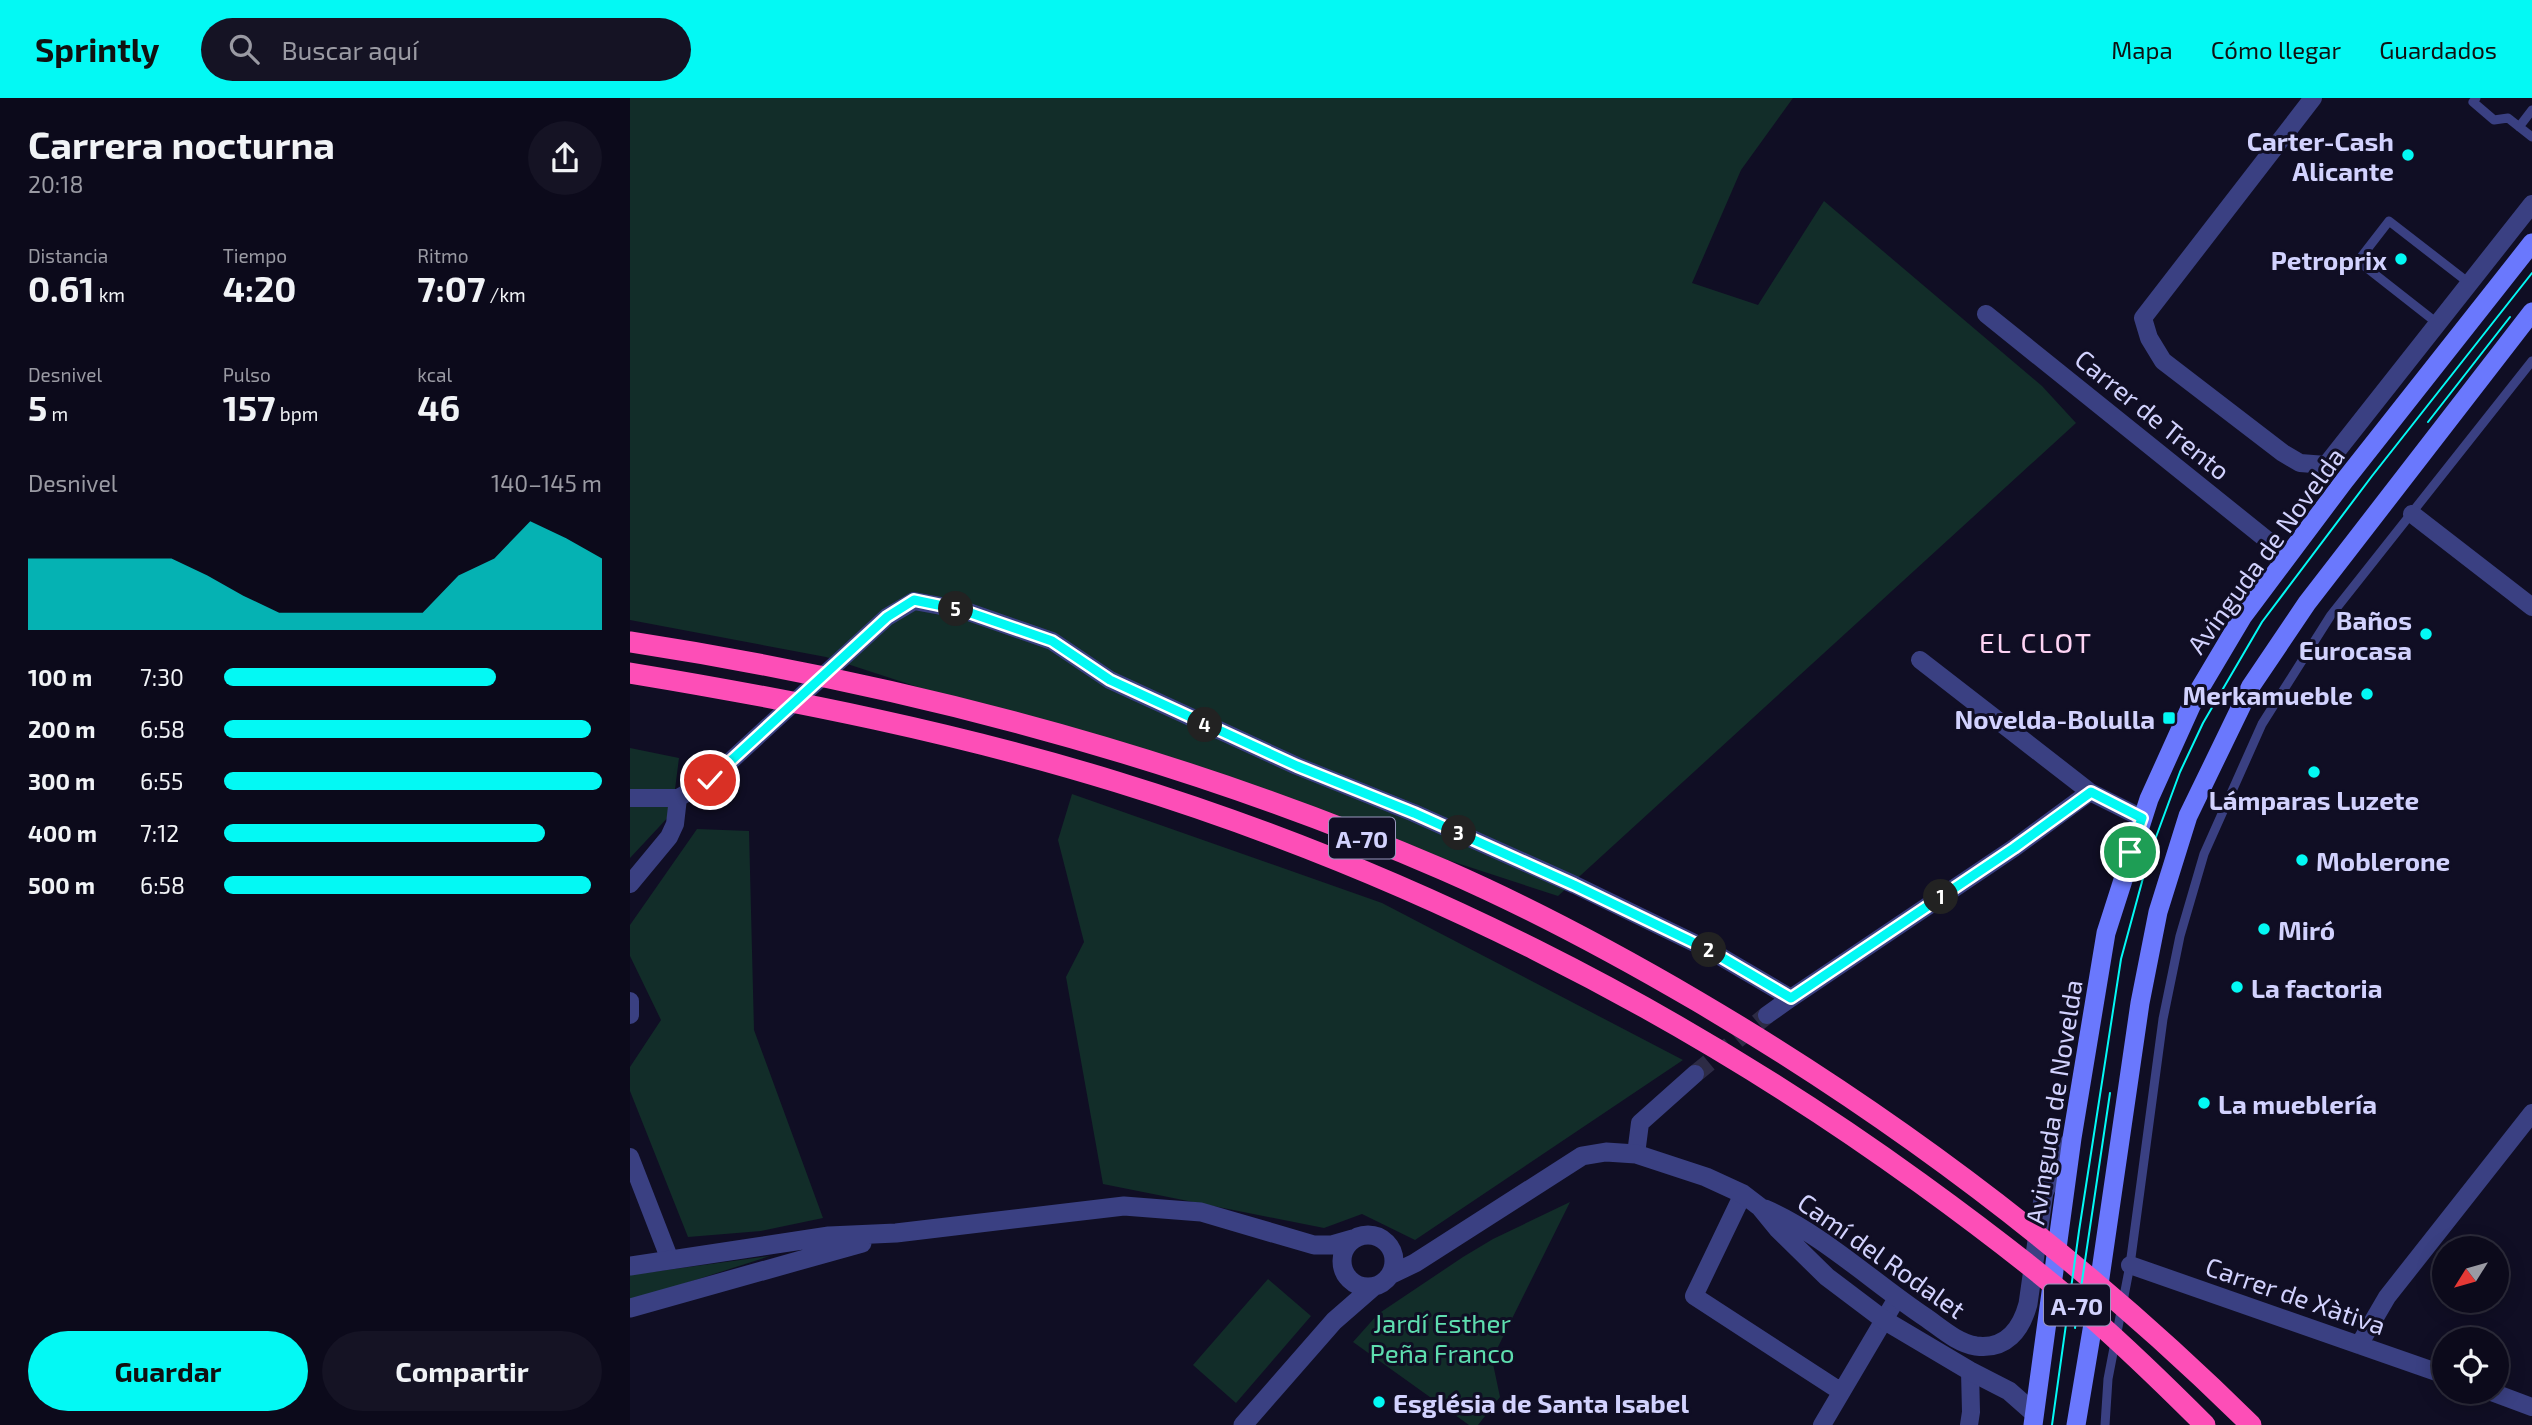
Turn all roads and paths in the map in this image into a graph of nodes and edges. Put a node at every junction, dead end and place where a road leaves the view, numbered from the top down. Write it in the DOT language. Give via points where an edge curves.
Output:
graph roads {
  1 [pos="2476,98"];
  2 [pos="2311,99"];
  3 [pos="2532,110"];
  4 [pos="2519,127"];
  5 [pos="2532,137"];
  6 [pos="2532,204"];
  7 [pos="2532,243"];
  8 [pos="2469,284"];
  9 [pos="2532,312"];
  10 [pos="1986,314"];
  11 [pos="2437,323"];
  12 [pos="2532,361"];
  13 [pos="2412,514"];
  14 [pos="2287,556"];
  15 [pos="2532,607"];
  16 [pos="630,642"];
  17 [pos="1920,660"];
  18 [pos="630,673"];
  19 [pos="2091,792"];
  20 [pos="678,797"];
  21 [pos="630,799"];
  22 [pos="2142,818"];
  23 [pos="630,884"];
  24 [pos="1791,998"];
  25 [pos="630,1001"];
  26 [pos="1767,1015"];
  27 [pos="630,1016"];
  28 [pos="1695,1074"];
  29 [pos="2532,1113"];
  30 [pos="2072,1138"];
  31 [pos="1636,1154"];
  32 [pos="630,1157"];
  33 [pos="1743,1194"];
  34 [pos="1760,1207"];
  35 [pos="896,1233"];
  36 [pos="1353,1239"];
  37 [pos="1388,1244"];
  38 [pos="1314,1245"];
  39 [pos="1437,1249"];
  40 [pos="670,1260"];
  41 [pos="2130,1265"];
  42 [pos="630,1266"];
  43 [pos="1344,1270"];
  44 [pos="1390,1275"];
  45 [pos="1373,1287"];
  46 [pos="1897,1298"];
  47 [pos="630,1308"];
  48 [pos="1884,1320"];
  49 [pos="1335,1321"];
  50 [pos="2359,1345"];
  51 [pos="2432,1370"];
  52 [pos="1970,1371"];
  53 [pos="1840,1391"];
  54 [pos="2509,1398"];
  55 [pos="2532,1407"];
  56 [pos="2034,1419"];
  57 [pos="1243,1425"];
  58 [pos="1822,1425"];
  59 [pos="1969,1425"];
  60 [pos="2076,1425"];
  61 [pos="2105,1425"];
  62 [pos="2205,1425"];
  63 [pos="2251,1425"];
  1 -- 4 [label="lane" via="2473,102 2494,120 2508,118"];
  2 -- 11 [label="street, Avinguda de Novelda" via="2143,318 2149,338 2163,361 2283,453 2300,463 2326,465"];
  3 -- 4 [label="lane"];
  4 -- 5 [label="lane"];
  6 -- 8 [label="street, Avinguda de Novelda"];
  7 -- 14 [label="main road, Avinguda de Novelda"];
  8 -- 11 [label="street, Avinguda de Novelda"];
  8 -- 11 [label="lane" via="2389,221 2358,261"];
  9 -- 60 [label="main road" via="2307,603 2251,686 2188,816 2158,912 2140,1003"];
  10 -- 14 [label="street, Carrer de Trento"];
  12 -- 13 [label="lane"];
  13 -- 15 [label="street"];
  13 -- 41 [label="lane" via="2332,615 2282,691 2239,771 2204,854 2180,936 2163,1019"];
  14 -- 22 [label="main road, Avinguda de Novelda" via="2243,616 2196,695"];
  16 -- 63 [label="highway, A-70" via="767,665 997,716 1126,754 1254,796 1433,866 1620,956 1794,1059 1932,1152 2090,1276"];
  17 -- 19 [label="street"];
  18 -- 62 [label="highway, A-70" via="860,716 1044,761 1219,817 1468,917 1562,963 1737,1061 1875,1151 2010,1250 2143,1363"];
  19 -- 22 [label="street"];
  19 -- 24 [label="street"];
  20 -- 21 [label="street"];
  20 -- 23 [label="street" via="669,837"];
  20 -- 24 [label="street" via="710,780 887,617 914,600 962,610 1052,641 1110,680 1574,885 1711,951"];
  22 -- 30 [label="main road, Avinguda de Novelda" via="2106,933"];
  24 -- 26 [label="street"];
  25 -- 27 [label="street"];
  28 -- 31 [label="street" via="1640,1123"];
  29 -- 50 [label="street" via="2387,1297"];
  30 -- 46 [label="street, Camí del Rodalet" via="2044,1192 2028,1304 2012,1337 1996,1346 1966,1344"];
  30 -- 56 [label="main road, Avinguda de Novelda"];
  31 -- 33 [label="street, Camí del Rodalet"];
  31 -- 39 [label="street, Camí del Rodalet" via="1581,1156"];
  32 -- 40 [label="street"];
  33 -- 34 [label="street, Camí del Rodalet"];
  33 -- 53 [label="street" via="1694,1296"];
  34 -- 46 [label="street, Camí del Rodalet" via="1790,1220"];
  34 -- 48 [label="street, Camí del Rodalet" via="1827,1277"];
  35 -- 38 [label="street" via="1124,1206 1202,1212"];
  35 -- 40 [label="street" via="829,1237"];
  35 -- 47 [label="street"];
  36 -- 37 [label="street" via="1371,1235"];
  36 -- 38 [label="street"];
  36 -- 43 [label="street" via="1343,1251"];
  37 -- 39 [label="street"];
  37 -- 44 [label="street" via="1394,1265"];
  38 -- 43 [label="street"];
  39 -- 44 [label="street, Camí del Rodalet"];
  40 -- 42 [label="street"];
  41 -- 50 [label="street, Carrer de Xàtiva"];
  41 -- 61 [label="lane" via="2108,1379"];
  43 -- 45 [label="street" via="1352,1282"];
  43 -- 49 [label="street"];
  44 -- 45 [label="street"];
  45 -- 49 [label="street"];
  46 -- 48 [label="street"];
  48 -- 52 [label="street, Camí del Rodalet"];
  48 -- 53 [label="street"];
  49 -- 57 [label="street"];
  50 -- 51 [label="street, Carrer de Xàtiva"];
  52 -- 56 [label="street, Camí del Rodalet" via="2009,1391"];
  52 -- 59 [label="street"];
  53 -- 58 [label="street"];
  54 -- 55 [label="street"];
}
